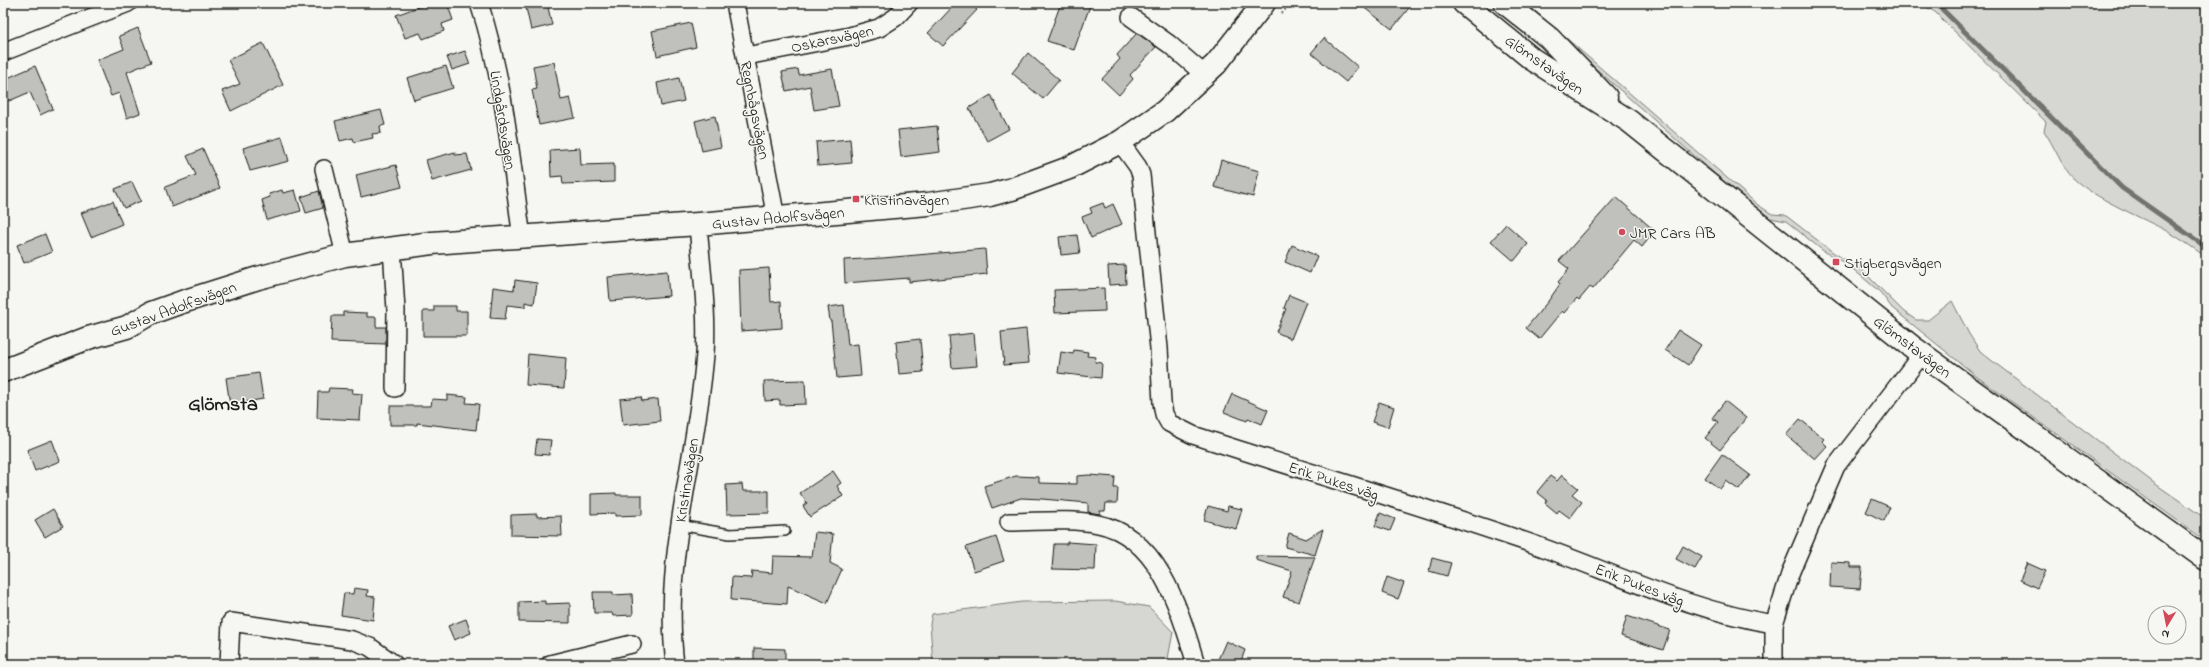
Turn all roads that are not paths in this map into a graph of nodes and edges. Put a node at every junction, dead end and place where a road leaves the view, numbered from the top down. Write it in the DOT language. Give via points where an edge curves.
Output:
graph roads {
  1 [pos="128,3"];
  2 [pos="479,3"];
  3 [pos="735,3"];
  4 [pos="909,3"];
  5 [pos="1264,3"];
  6 [pos="1464,3"];
  7 [pos="1505,3"];
  8 [pos="1131,17"];
  9 [pos="3,52"];
  10 [pos="746,56"];
  11 [pos="1205,75"];
  12 [pos="1629,121"];
  13 [pos="1120,142"];
  14 [pos="324,169"];
  15 [pos="776,218"];
  16 [pos="698,224"];
  17 [pos="522,238"];
  18 [pos="392,248"];
  19 [pos="345,255"];
  20 [pos="1922,354"];
  21 [pos="3,371"];
  22 [pos="395,388"];
  23 [pos="1009,522"];
  24 [pos="679,525"];
  25 [pos="785,531"];
  26 [pos="2206,559"];
  27 [pos="1774,624"];
  28 [pos="632,644"];
  29 [pos="229,664"];
  30 [pos="394,664"];
  31 [pos="550,664"];
  32 [pos="675,664"];
  33 [pos="1196,664"];
  34 [pos="1774,664"];
  1 -- 9 [label="street"];
  2 -- 17 [label="street, Lindgårdsvägen" via="505,114"];
  3 -- 10 [label="street, Regnbågsvägen"];
  4 -- 10 [label="street, Oskarsvägen" via="879,28"];
  5 -- 11 [label="street, Gustav Adolfsvägen"];
  6 -- 12 [label="street, Glömstavägen" via="1532,59"];
  7 -- 12 [label="street, Glömstavägen" via="1548,38"];
  8 -- 11 [label="street" via="1169,44"];
  10 -- 15 [label="street, Regnbågsvägen"];
  11 -- 13 [label="street, Gustav Adolfsvägen" via="1165,111"];
  12 -- 20 [label="street, Glömstavägen"];
  13 -- 15 [label="street, Gustav Adolfsvägen" via="1048,176 990,195 928,204"];
  13 -- 27 [label="street, Erik Pukes väg" via="1141,175 1159,348 1162,403 1169,423 1193,435 1516,538 1695,605 1746,620"];
  14 -- 19 [label="street"];
  15 -- 16 [label="street, Gustav Adolfsvägen"];
  16 -- 17 [label="street, Gustav Adolfsvägen"];
  16 -- 24 [label="street, Kristinavägen" via="705,353"];
  17 -- 18 [label="street, Gustav Adolfsvägen"];
  18 -- 19 [label="street, Gustav Adolfsvägen"];
  18 -- 22 [label="street" via="396,310"];
  19 -- 21 [label="street, Gustav Adolfsvägen" via="258,278 182,302 151,313 127,327 88,338"];
  20 -- 26 [label="street, Glömstavägen"];
  20 -- 27 [label="street" via="1836,466 1791,571"];
  23 -- 33 [label="street" via="1096,524 1129,538 1153,562 1170,591 1180,613"];
  24 -- 25 [label="lane" via="730,534"];
  24 -- 32 [label="street, Kristinavägen" via="672,596"];
  27 -- 34 [label="street"];
  28 -- 31 [label="street"];
  29 -- 30 [label="street" via="231,622 352,640 370,647"];
}
